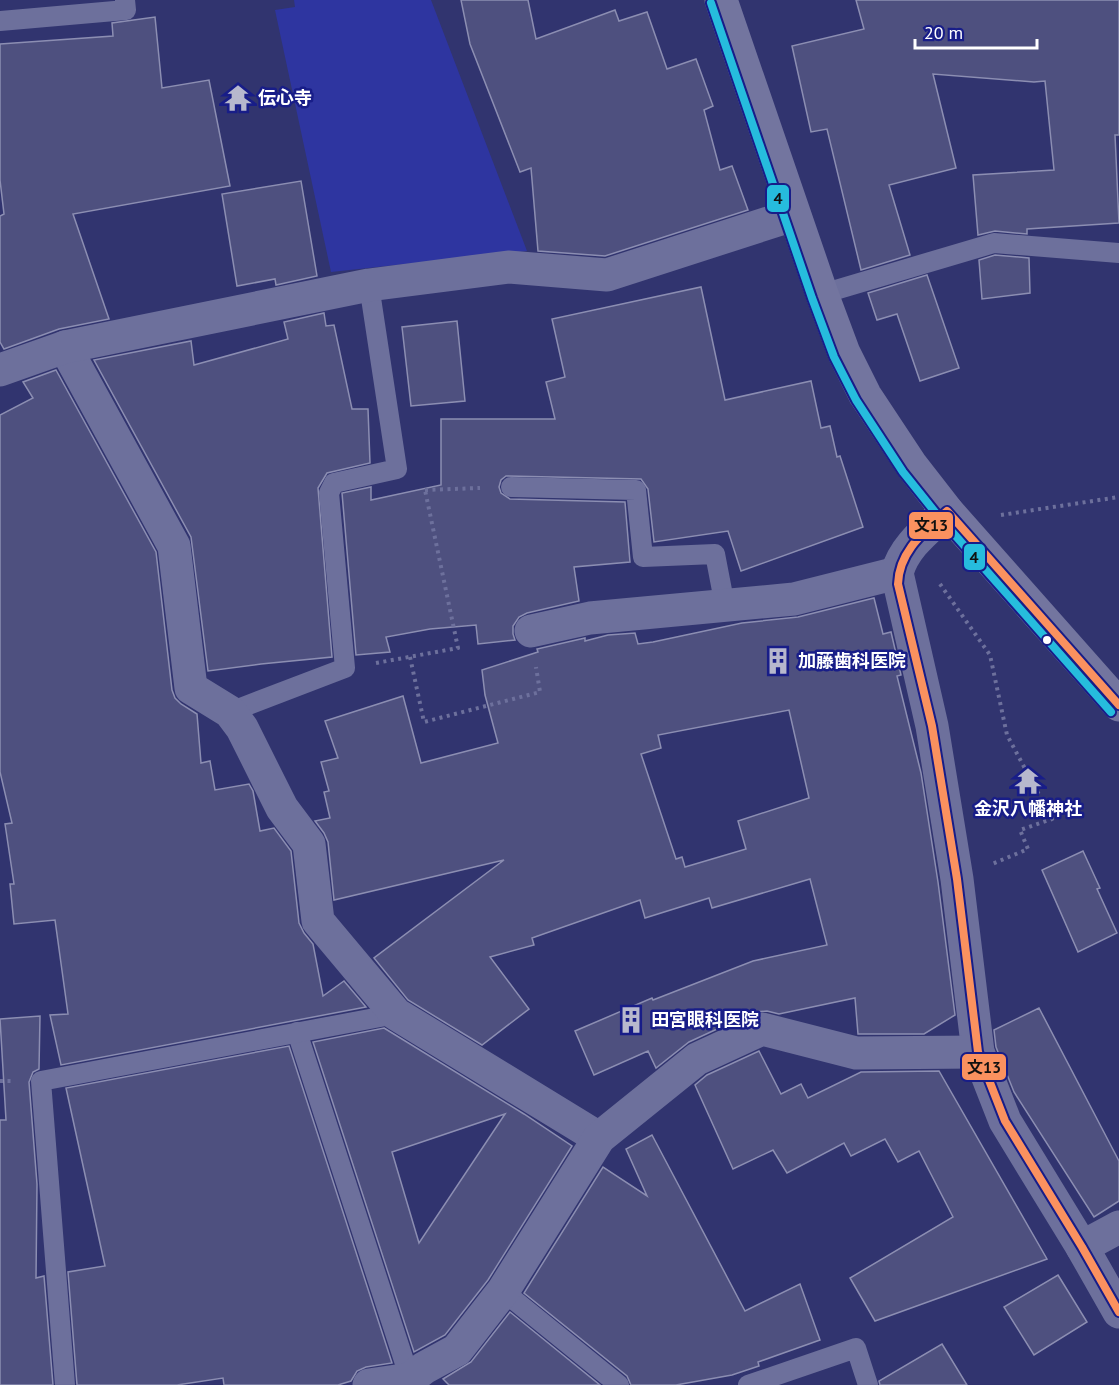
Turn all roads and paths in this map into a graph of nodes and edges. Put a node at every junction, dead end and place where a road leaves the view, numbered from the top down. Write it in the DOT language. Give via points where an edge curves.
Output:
graph roads {
  1 [pos="125,0"];
  2 [pos="727,1"];
  3 [pos="0,21"];
  4 [pos="793,215"];
  5 [pos="1119,252"];
  6 [pos="369,285"];
  7 [pos="822,294"];
  8 [pos="64,347"];
  9 [pos="0,370"];
  10 [pos="511,487"];
  11 [pos="1119,497"];
  12 [pos="952,517"];
  13 [pos="913,543"];
  14 [pos="897,573"];
  15 [pos="725,606"];
  16 [pos="531,631"];
  17 [pos="410,657"];
  18 [pos="345,668"];
  19 [pos="1119,705"];
  20 [pos="230,712"];
  21 [pos="957,879"];
  22 [pos="396,1014"];
  23 [pos="297,1032"];
  24 [pos="978,1052"];
  25 [pos="599,1138"];
  26 [pos="1119,1227"];
  27 [pos="1082,1247"];
  28 [pos="503,1291"];
  29 [pos="1119,1312"];
  30 [pos="420,1377"];
  31 [pos="65,1385"];
  32 [pos="369,1385"];
  33 [pos="619,1385"];
  34 [pos="748,1385"];
  35 [pos="868,1385"];
  1 -- 3 [label="lane" via="126,10"];
  2 -- 4 [label="street"];
  4 -- 6 [label="street" via="607,275 508,267"];
  4 -- 7 [label="street"];
  5 -- 7 [label="lane" via="994,243"];
  6 -- 8 [label="street"];
  6 -- 18 [label="lane" via="397,469 334,483 329,493"];
  7 -- 12 [label="street" via="865,395"];
  8 -- 9 [label="street"];
  8 -- 20 [label="street" via="174,546 191,688"];
  10 -- 15 [label="lane" via="636,490 643,557 715,554"];
  10 -- 17 [label="path" via="425,490 458,648"];
  11 -- 12 [label="path"];
  12 -- 13 [label="street"];
  12 -- 19 [label="street"];
  13 -- 14 [label="street"];
  13 -- 21 [label="path" via="990,655 1007,735 1052,819 1020,831 1028,849"];
  14 -- 15 [label="street" via="794,598"];
  14 -- 21 [label="street" via="932,726"];
  15 -- 16 [label="street" via="590,618"];
  16 -- 17 [label="path" via="540,692 424,722"];
  17 -- 18 [label="path"];
  18 -- 20 [label="lane"];
  20 -- 22 [label="street" via="282,808 309,844 318,921"];
  21 -- 24 [label="street"];
  22 -- 23 [label="lane"];
  22 -- 25 [label="street"];
  23 -- 30 [label="lane"];
  23 -- 31 [label="lane" via="41,1080"];
  24 -- 25 [label="street" via="856,1053 762,1029 697,1059"];
  24 -- 27 [label="street" via="1005,1121"];
  25 -- 28 [label="street"];
  26 -- 27 [label="street"];
  27 -- 29 [label="street"];
  28 -- 30 [label="street" via="457,1350"];
  28 -- 33 [label="lane"];
  30 -- 32 [label="street"];
  34 -- 35 [label="lane" via="856,1347"];
}
